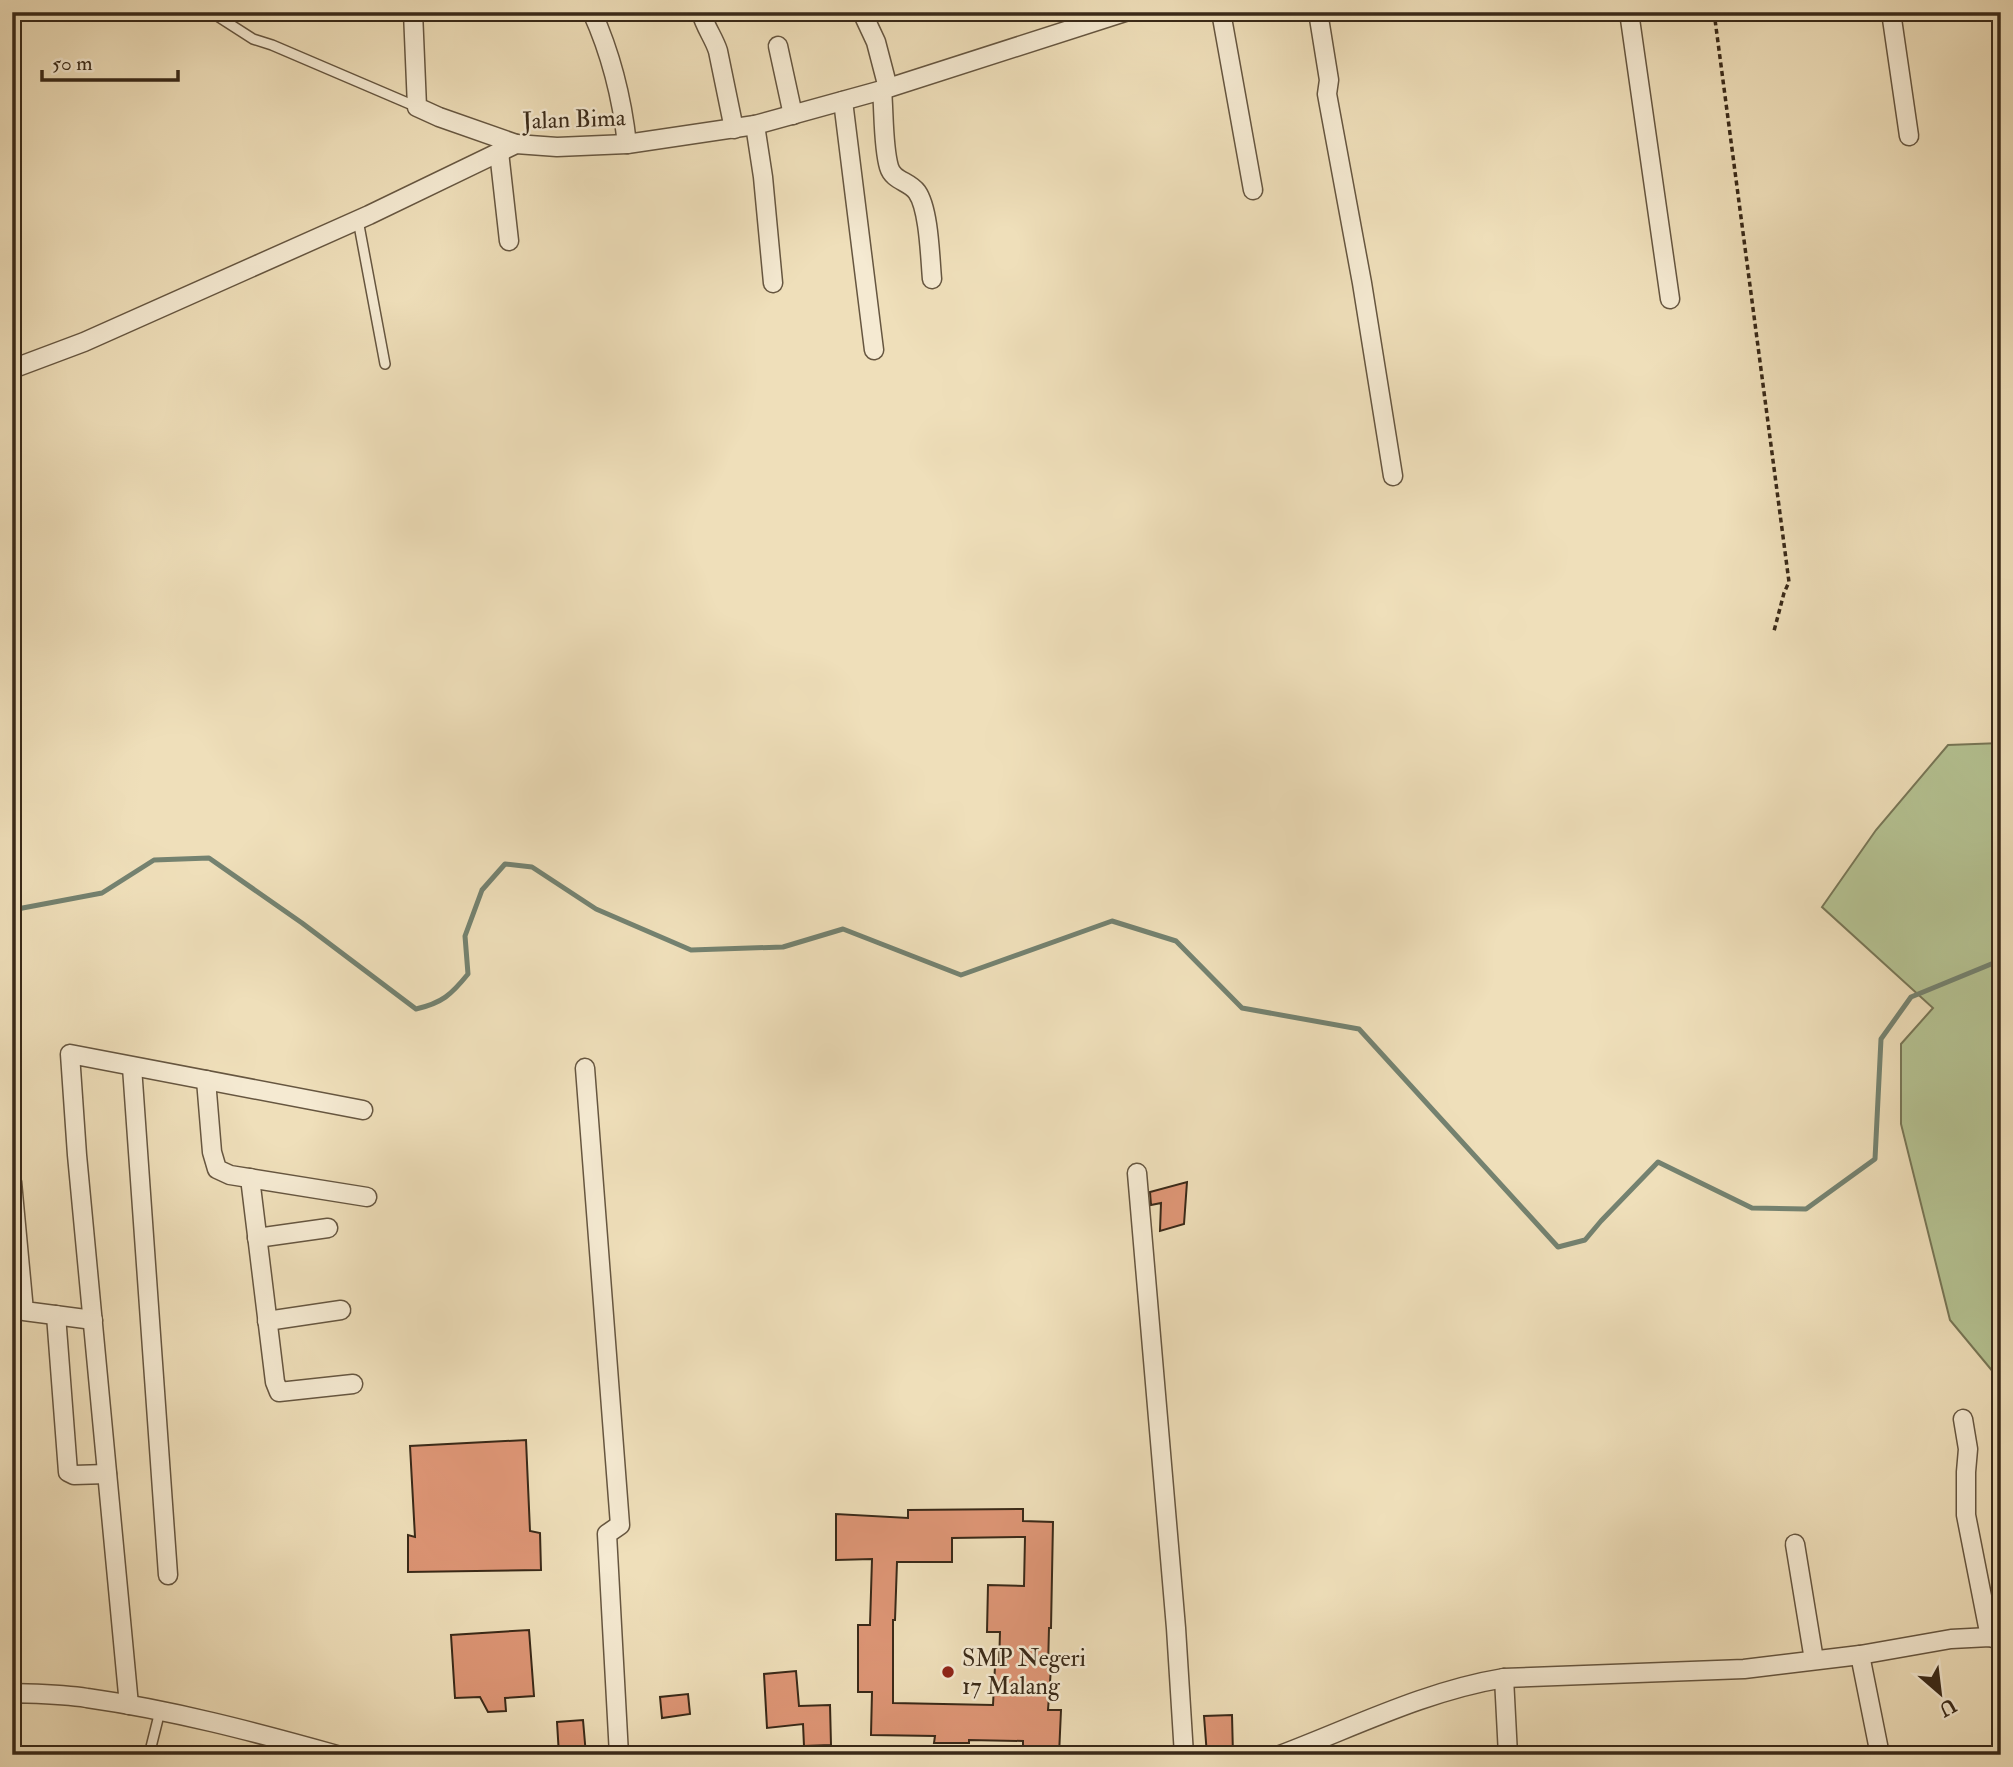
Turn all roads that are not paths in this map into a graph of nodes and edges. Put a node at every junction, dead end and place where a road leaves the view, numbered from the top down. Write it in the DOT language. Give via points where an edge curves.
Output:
graph roads {
  1 [pos="211,12"];
  2 [pos="413,12"];
  3 [pos="592,12"];
  4 [pos="701,12"];
  5 [pos="862,12"];
  6 [pos="1125,12"];
  7 [pos="1221,12"];
  8 [pos="1318,12"];
  9 [pos="1629,12"];
  10 [pos="1891,12"];
  11 [pos="778,46"];
  12 [pos="885,89"];
  13 [pos="843,101"];
  14 [pos="417,107"];
  15 [pos="793,115"];
  16 [pos="755,125"];
  17 [pos="734,128"];
  18 [pos="1909,136"];
  19 [pos="516,144"];
  20 [pos="627,144"];
  21 [pos="499,152"];
  22 [pos="1253,190"];
  23 [pos="358,220"];
  24 [pos="509,241"];
  25 [pos="932,279"];
  26 [pos="773,283"];
  27 [pos="1670,299"];
  28 [pos="874,350"];
  29 [pos="385,364"];
  30 [pos="12,369"];
  31 [pos="1393,476"];
  32 [pos="132,1067"];
  33 [pos="585,1068"];
  34 [pos="206,1080"];
  35 [pos="363,1110"];
  36 [pos="1137,1173"];
  37 [pos="250,1178"];
  38 [pos="12,1182"];
  39 [pos="367,1197"];
  40 [pos="328,1228"];
  41 [pos="257,1238"];
  42 [pos="341,1310"];
  43 [pos="56,1315"];
  44 [pos="93,1320"];
  45 [pos="267,1321"];
  46 [pos="353,1384"];
  47 [pos="1963,1419"];
  48 [pos="107,1474"];
  49 [pos="1795,1544"];
  50 [pos="168,1575"];
  51 [pos="1995,1639"];
  52 [pos="1860,1655"];
  53 [pos="1814,1660"];
  54 [pos="1504,1678"];
  55 [pos="12,1693"];
  56 [pos="129,1704"];
  57 [pos="160,1711"];
  58 [pos="149,1755"];
  59 [pos="337,1755"];
  60 [pos="619,1755"];
  61 [pos="1184,1755"];
  62 [pos="1280,1755"];
  63 [pos="1508,1755"];
  64 [pos="1880,1755"];
  1 -- 14 [label="lane" via="253,39"];
  2 -- 14 [label="street"];
  3 -- 20 [label="street" via="606,46"];
  4 -- 17 [label="street" via="716,43"];
  5 -- 12 [label="street" via="876,42"];
  6 -- 12 [label="street, Jalan Bima"];
  7 -- 22 [label="street"];
  8 -- 31 [label="street" via="1329,80 1326,94"];
  9 -- 27 [label="street"];
  10 -- 18 [label="street"];
  11 -- 15 [label="street"];
  12 -- 13 [label="street, Jalan Bima"];
  12 -- 25 [label="street" via="888,165 919,197"];
  13 -- 15 [label="street, Jalan Bima"];
  13 -- 28 [label="street"];
  14 -- 19 [label="street"];
  15 -- 16 [label="street, Jalan Bima"];
  16 -- 17 [label="street, Jalan Bima"];
  16 -- 26 [label="street"];
  17 -- 20 [label="street, Jalan Bima"];
  19 -- 20 [label="street, Jalan Bima"];
  19 -- 21 [label="street, Jalan Bima"];
  21 -- 23 [label="street, Jalan Bima"];
  21 -- 24 [label="street"];
  23 -- 29 [label="lane"];
  23 -- 30 [label="street, Jalan Bima" via="84,342"];
  32 -- 34 [label="street"];
  32 -- 44 [label="street" via="70,1054"];
  32 -- 50 [label="street"];
  33 -- 60 [label="street" via="620,1525 607,1534"];
  34 -- 35 [label="street"];
  34 -- 37 [label="street" via="217,1168"];
  36 -- 61 [label="street"];
  37 -- 39 [label="street"];
  37 -- 41 [label="street"];
  38 -- 43 [label="street" via="24,1311"];
  40 -- 41 [label="street"];
  41 -- 45 [label="street"];
  42 -- 45 [label="street"];
  43 -- 44 [label="street"];
  43 -- 48 [label="street" via="68,1472"];
  44 -- 48 [label="street"];
  45 -- 46 [label="street" via="279,1391"];
  47 -- 51 [label="street" via="1968,1449 1966,1515"];
  48 -- 56 [label="street"];
  49 -- 53 [label="street"];
  51 -- 52 [label="street" via="1951,1639"];
  52 -- 53 [label="street"];
  52 -- 64 [label="street"];
  53 -- 54 [label="street" via="1744,1669"];
  54 -- 62 [label="street" via="1406,1703"];
  54 -- 63 [label="street"];
  55 -- 56 [label="street"];
  56 -- 57 [label="street"];
  57 -- 58 [label="lane"];
  57 -- 59 [label="street" via="227,1724"];
}
